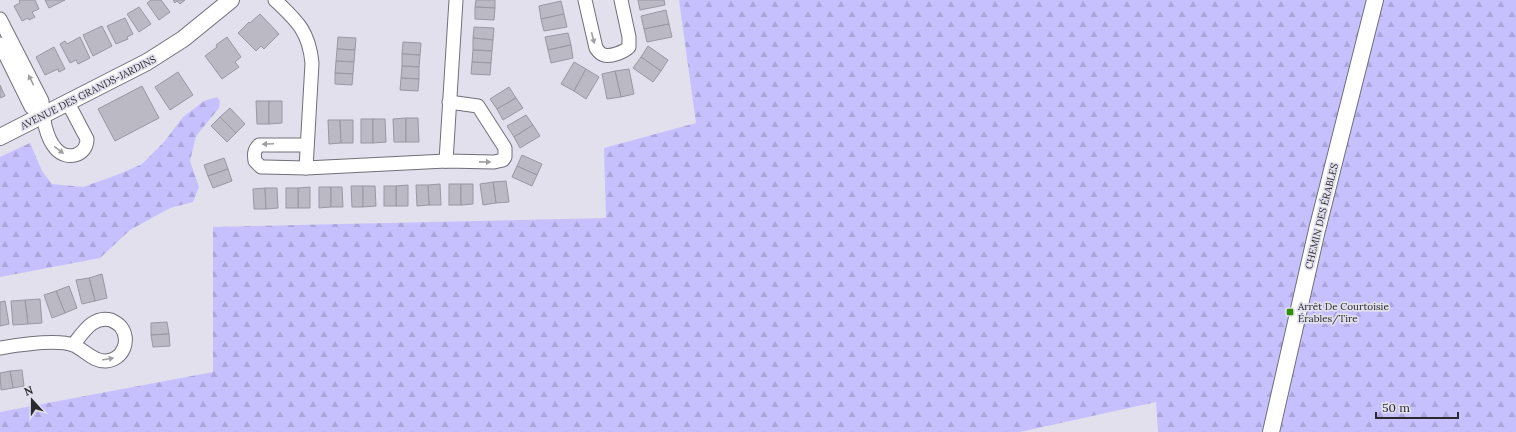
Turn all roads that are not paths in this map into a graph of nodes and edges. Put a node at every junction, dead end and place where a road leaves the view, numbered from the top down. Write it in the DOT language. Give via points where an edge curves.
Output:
graph roads {
  1 [pos="232,0"];
  2 [pos="275,0"];
  3 [pos="456,0"];
  4 [pos="585,0"];
  5 [pos="621,0"];
  6 [pos="1375,0"];
  7 [pos="0,19"];
  8 [pos="0,44"];
  9 [pos="449,102"];
  10 [pos="68,103"];
  11 [pos="42,117"];
  12 [pos="0,137"];
  13 [pos="307,145"];
  14 [pos="446,161"];
  15 [pos="306,168"];
  16 [pos="74,345"];
  17 [pos="0,348"];
  18 [pos="1270,432"];
  1 -- 10 [label="street, AVENUE DES GRANDS-JARDINS" via="159,55"];
  2 -- 13 [label="street" via="296,20 308,39 311,50"];
  3 -- 9 [label="street"];
  4 -- 5 [label="street, one-way" via="596,48 604,55 622,52 629,47"];
  6 -- 18 [label="street, CHEMIN DES ÉRABLES" via="1317,230"];
  11 -- 7 [label="street, one-way" via="42,101"];
  8 -- 11 [label="street" via="31,107"];
  9 -- 14 [label="street"];
  14 -- 9 [label="street, one-way" via="494,162 502,160 506,153 478,106"];
  10 -- 11 [label="street, AVENUE DES GRANDS-JARDINS"];
  11 -- 10 [label="street, one-way" via="56,149 65,155 76,155 85,149 87,139"];
  11 -- 12 [label="street, AVENUE DES GRANDS-JARDINS"];
  13 -- 15 [label="street"];
  13 -- 15 [label="street, one-way" via="264,144 255,148 254,153 255,161 260,167"];
  14 -- 15 [label="street"];
  16 -- 17 [label="street" via="35,344"];
}
